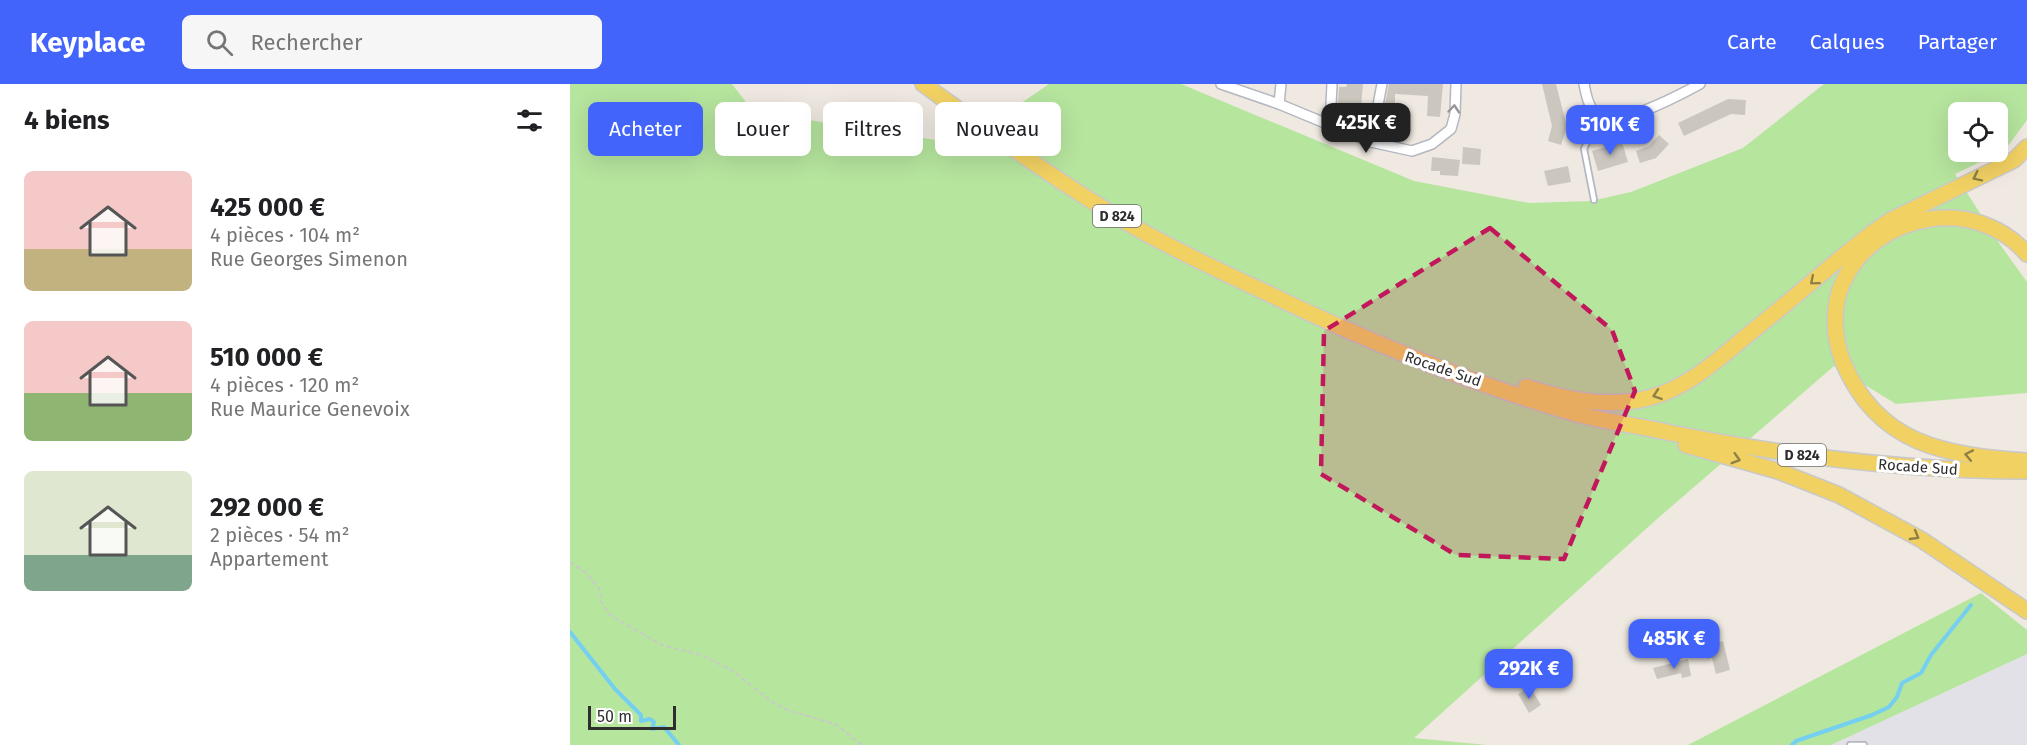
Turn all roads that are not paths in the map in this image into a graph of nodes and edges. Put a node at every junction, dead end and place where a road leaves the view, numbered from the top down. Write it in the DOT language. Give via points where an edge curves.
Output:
graph roads {
  1 [pos="923,84"];
  2 [pos="1281,84"];
  3 [pos="1332,84"];
  4 [pos="1382,84"];
  5 [pos="1455,84"];
  6 [pos="1584,84"];
  7 [pos="1700,84"];
  8 [pos="1227,85"];
  9 [pos="1279,104"];
  10 [pos="1599,116"];
  11 [pos="1330,125"];
  12 [pos="1371,142"];
  13 [pos="2027,147"];
  14 [pos="2020,161"];
  15 [pos="1594,200"];
  16 [pos="2027,254"];
  17 [pos="1326,322"];
  18 [pos="1579,414"];
  19 [pos="2027,461"];
  20 [pos="2027,471"];
  21 [pos="2027,611"];
  22 [pos="1850,745"];
  23 [pos="1864,745"];
  1 -- 17 [label="main road, Rocade Sud / D 824" via="1131,225"];
  2 -- 9 [label="street"];
  3 -- 11 [label="street"];
  4 -- 12 [label="street"];
  12 -- 5 [label="street, one-way" via="1412,151 1432,144 1451,129"];
  6 -- 10 [label="street" via="1589,104"];
  7 -- 10 [label="street" via="1622,117"];
  8 -- 9 [label="street"];
  9 -- 11 [label="street"];
  10 -- 15 [label="lane" via="1584,149"];
  11 -- 12 [label="street"];
  13 -- 14 [label="main road"];
  14 -- 17 [label="main road, one-way" via="1891,220 1705,370 1653,397 1585,402 1539,391"];
  19 -- 16 [label="main road, one-way" via="1940,449 1897,431 1871,409 1853,385 1838,349 1835,316 1843,282 1853,265 1881,238 1917,222 1936,217 1980,221 2008,236"];
  17 -- 18 [label="main road, Rocade Sud / D 824" via="1398,353"];
  18 -- 20 [label="main road, Rocade Sud / D 824" via="1806,456 1890,466"];
  18 -- 21 [label="main road, one-way" via="1778,471 1839,495 1922,540"];
  22 -- 23 [label="lane"];
}
